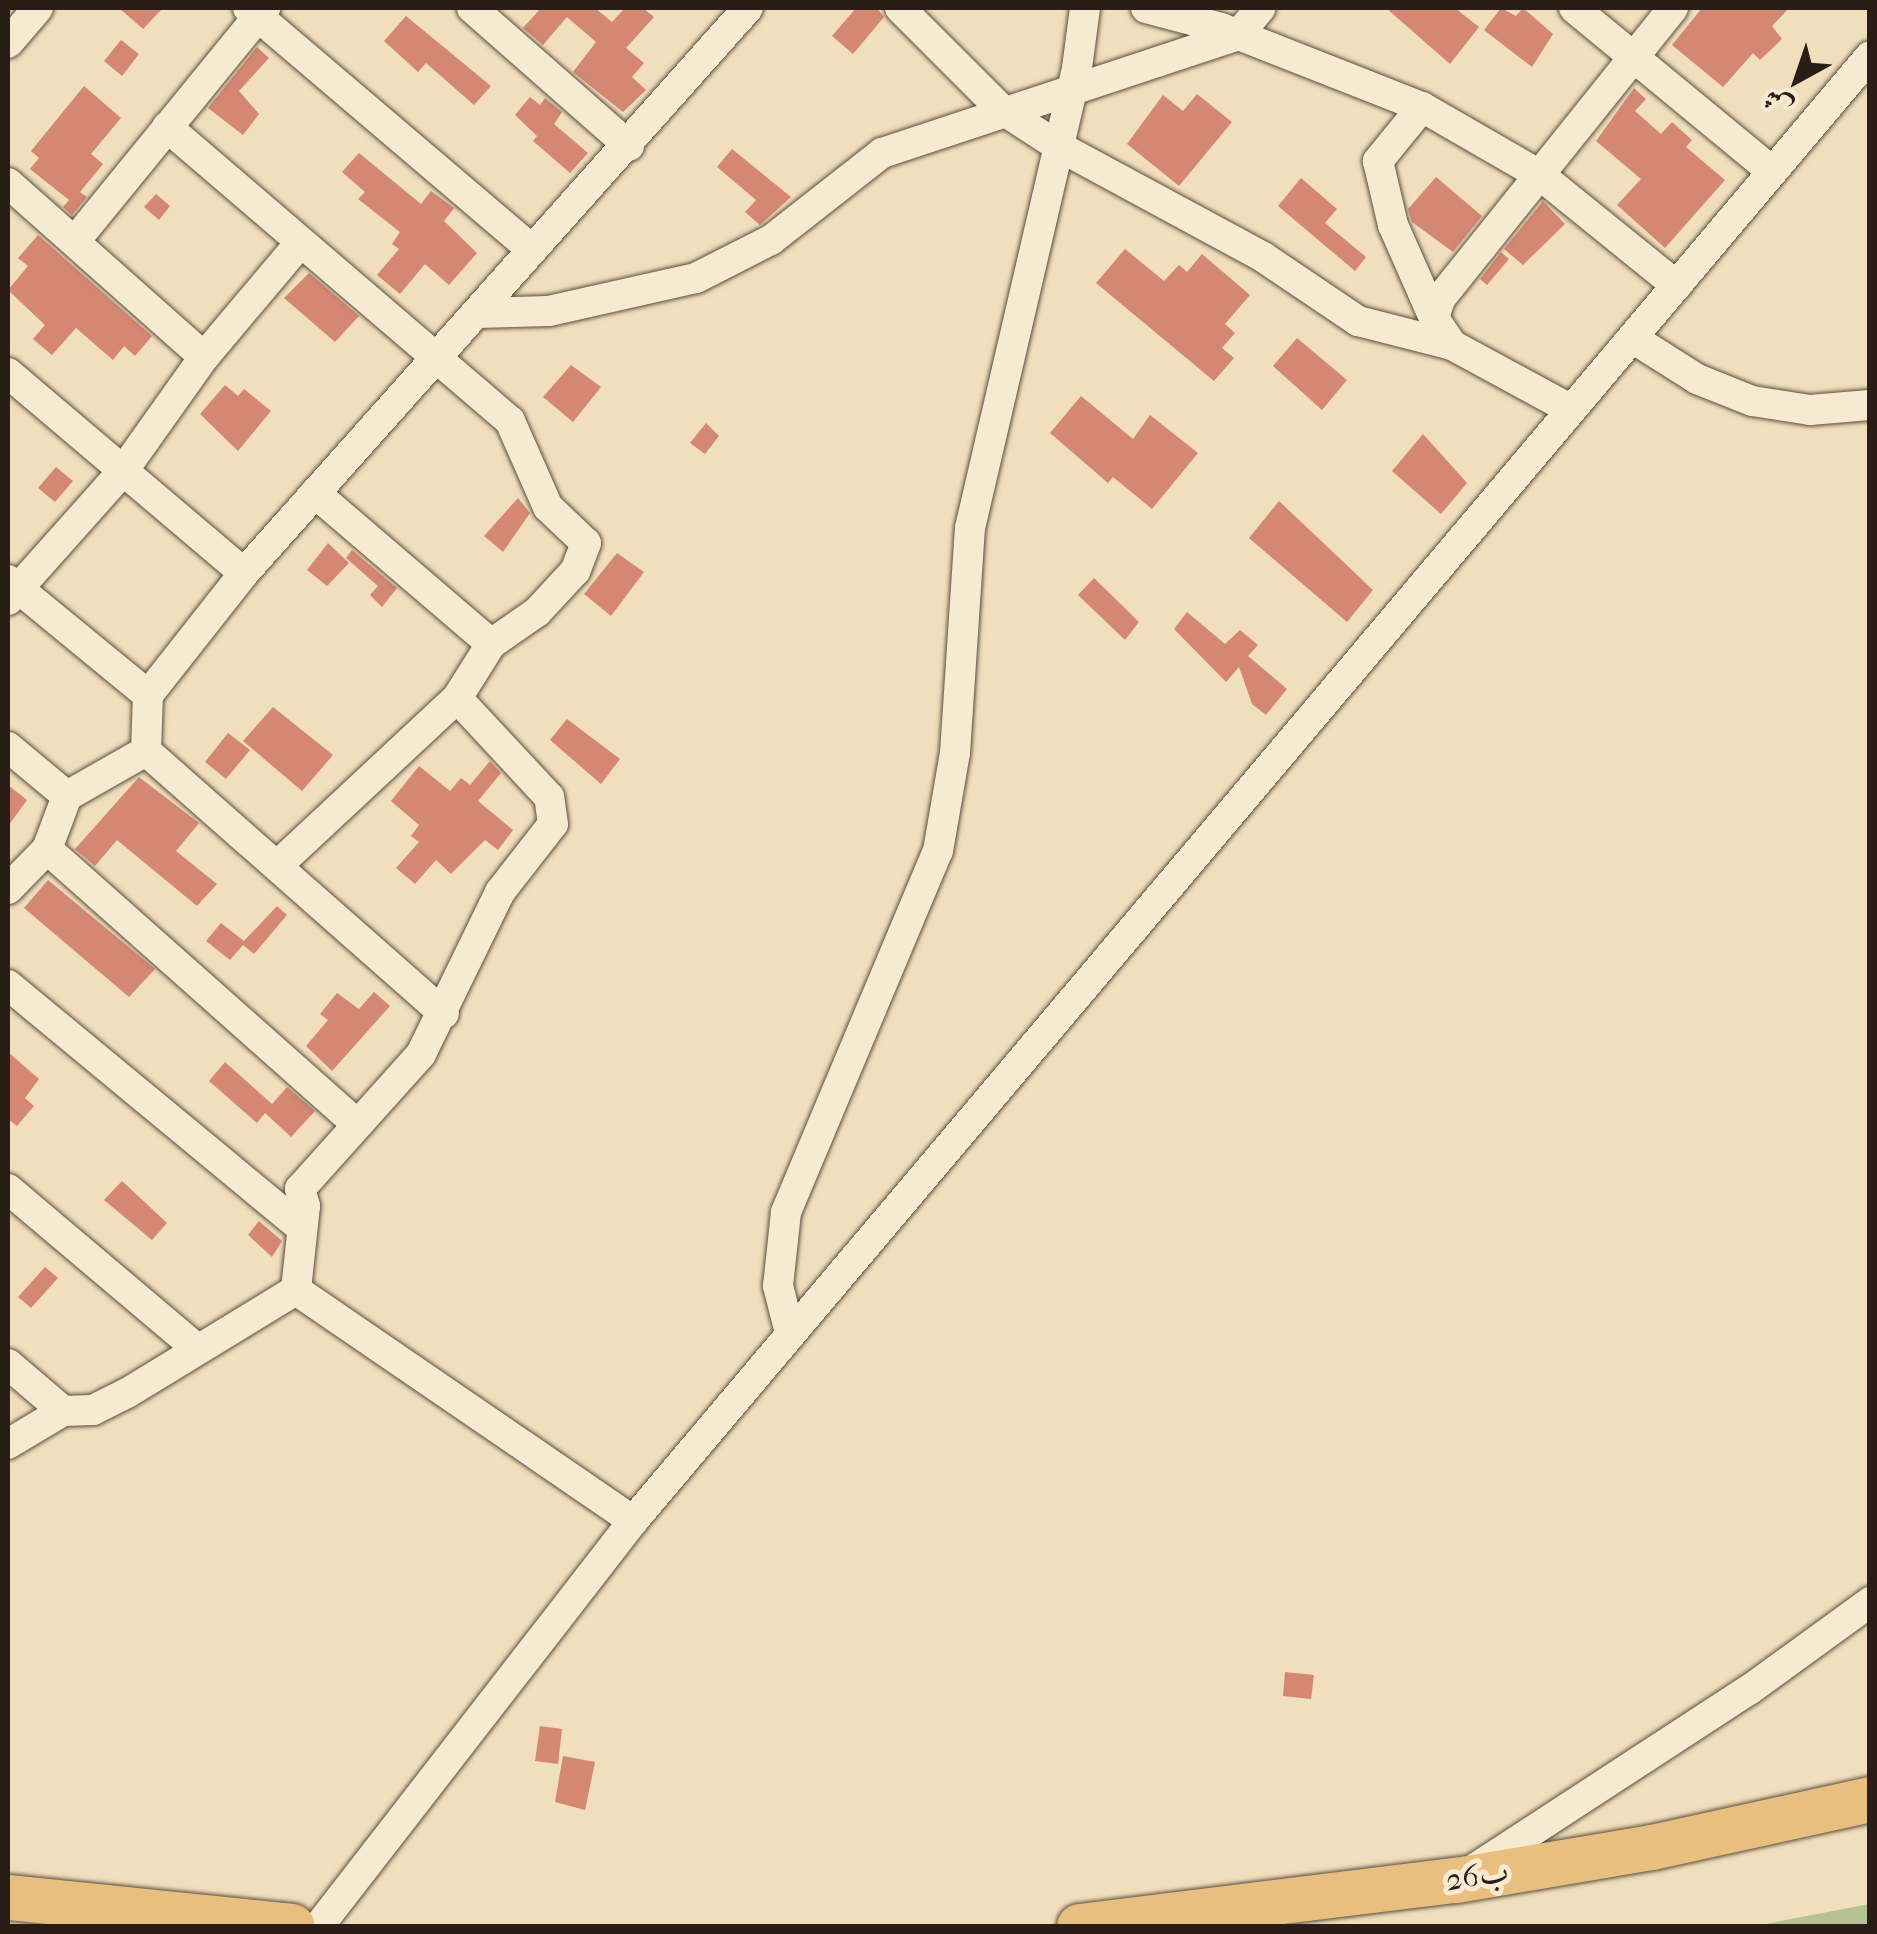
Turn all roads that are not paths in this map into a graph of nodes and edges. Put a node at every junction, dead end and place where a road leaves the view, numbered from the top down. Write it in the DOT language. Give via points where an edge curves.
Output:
graph roads {
  1 [pos="38,8"];
  2 [pos="748,8"];
  3 [pos="900,8"];
  4 [pos="1085,8"];
  5 [pos="1146,8"];
  6 [pos="1261,8"];
  7 [pos="1574,8"];
  8 [pos="1673,8"];
  9 [pos="257,10"];
  10 [pos="488,12"];
  11 [pos="1238,34"];
  12 [pos="8,43"];
  13 [pos="1870,56"];
  14 [pos="1632,60"];
  15 [pos="1070,94"];
  16 [pos="1422,108"];
  17 [pos="1001,110"];
  18 [pos="167,126"];
  19 [pos="629,146"];
  20 [pos="1058,146"];
  21 [pos="1772,171"];
  22 [pos="1540,175"];
  23 [pos="8,182"];
  24 [pos="75,242"];
  25 [pos="300,243"];
  26 [pos="532,250"];
  27 [pos="1677,286"];
  28 [pos="477,313"];
  29 [pos="1434,318"];
  30 [pos="1634,339"];
  31 [pos="1452,345"];
  32 [pos="204,357"];
  33 [pos="436,360"];
  34 [pos="8,373"];
  35 [pos="1870,405"];
  36 [pos="1570,408"];
  37 [pos="123,471"];
  38 [pos="315,493"];
  39 [pos="244,573"];
  40 [pos="11,590"];
  41 [pos="491,644"];
  42 [pos="148,695"];
  43 [pos="458,698"];
  44 [pos="8,747"];
  45 [pos="146,751"];
  46 [pos="66,796"];
  47 [pos="47,849"];
  48 [pos="279,864"];
  49 [pos="8,888"];
  50 [pos="8,986"];
  51 [pos="444,1014"];
  52 [pos="355,1122"];
  53 [pos="8,1189"];
  54 [pos="301,1228"];
  55 [pos="296,1290"];
  56 [pos="790,1333"];
  57 [pos="195,1347"];
  58 [pos="8,1364"];
  59 [pos="63,1411"];
  60 [pos="8,1444"];
  61 [pos="633,1522"];
  62 [pos="1870,1602"];
  63 [pos="1870,1800"];
  64 [pos="1456,1880"];
  65 [pos="8,1896"];
  66 [pos="292,1926"];
  67 [pos="319,1926"];
  68 [pos="1079,1926"];
  1 -- 12 [label="street"];
  2 -- 19 [label="street"];
  3 -- 17 [label="street"];
  4 -- 15 [label="street"];
  5 -- 11 [label="street"];
  6 -- 11 [label="street"];
  7 -- 14 [label="street"];
  8 -- 14 [label="street"];
  9 -- 18 [label="street"];
  9 -- 26 [label="street"];
  10 -- 19 [label="street"];
  11 -- 15 [label="street"];
  11 -- 16 [label="street"];
  13 -- 21 [label="street"];
  14 -- 21 [label="street"];
  14 -- 22 [label="street"];
  15 -- 17 [label="street"];
  15 -- 20 [label="street"];
  16 -- 22 [label="street"];
  16 -- 29 [label="street" via="1378,161 1392,225"];
  17 -- 20 [label="street"];
  17 -- 28 [label="street" via="882,152 771,240 696,278 549,310"];
  18 -- 24 [label="street"];
  18 -- 25 [label="street"];
  19 -- 26 [label="street"];
  20 -- 31 [label="street" via="1262,257 1358,321"];
  20 -- 56 [label="street" via="970,528 956,754 938,851 786,1212 778,1286"];
  21 -- 27 [label="street"];
  22 -- 27 [label="street"];
  22 -- 29 [label="street" via="1440,299"];
  23 -- 24 [label="street"];
  24 -- 32 [label="street"];
  25 -- 32 [label="street"];
  25 -- 33 [label="street"];
  26 -- 28 [label="street"];
  27 -- 30 [label="street"];
  28 -- 33 [label="street"];
  29 -- 31 [label="street"];
  30 -- 35 [label="street" via="1697,380 1752,402 1810,410"];
  30 -- 36 [label="street"];
  31 -- 36 [label="street"];
  32 -- 37 [label="street"];
  33 -- 38 [label="street"];
  33 -- 41 [label="street" via="510,421 548,507 586,543 575,571 538,612"];
  34 -- 37 [label="street"];
  36 -- 56 [label="street"];
  37 -- 39 [label="street"];
  37 -- 40 [label="street"];
  38 -- 39 [label="street"];
  38 -- 41 [label="street"];
  39 -- 42 [label="street"];
  40 -- 42 [label="street"];
  41 -- 43 [label="street"];
  42 -- 45 [label="street"];
  43 -- 48 [label="street"];
  43 -- 51 [label="street" via="549,797 553,824 500,892"];
  44 -- 46 [label="street"];
  45 -- 46 [label="street"];
  45 -- 48 [label="street"];
  46 -- 47 [label="street"];
  47 -- 49 [label="street"];
  47 -- 52 [label="street"];
  48 -- 51 [label="street"];
  50 -- 54 [label="street"];
  51 -- 52 [label="street" via="421,1054"];
  52 -- 54 [label="street" via="300,1190"];
  53 -- 57 [label="street"];
  54 -- 55 [label="street"];
  55 -- 57 [label="street"];
  55 -- 61 [label="street"];
  56 -- 61 [label="street"];
  57 -- 59 [label="street" via="93,1410"];
  58 -- 59 [label="street"];
  59 -- 60 [label="street"];
  61 -- 67 [label="street"];
  62 -- 64 [label="street" via="1620,1777"];
  63 -- 64 [label="highway, 26ب"];
  64 -- 68 [label="highway, 26ب"];
  65 -- 66 [label="highway"];
}
